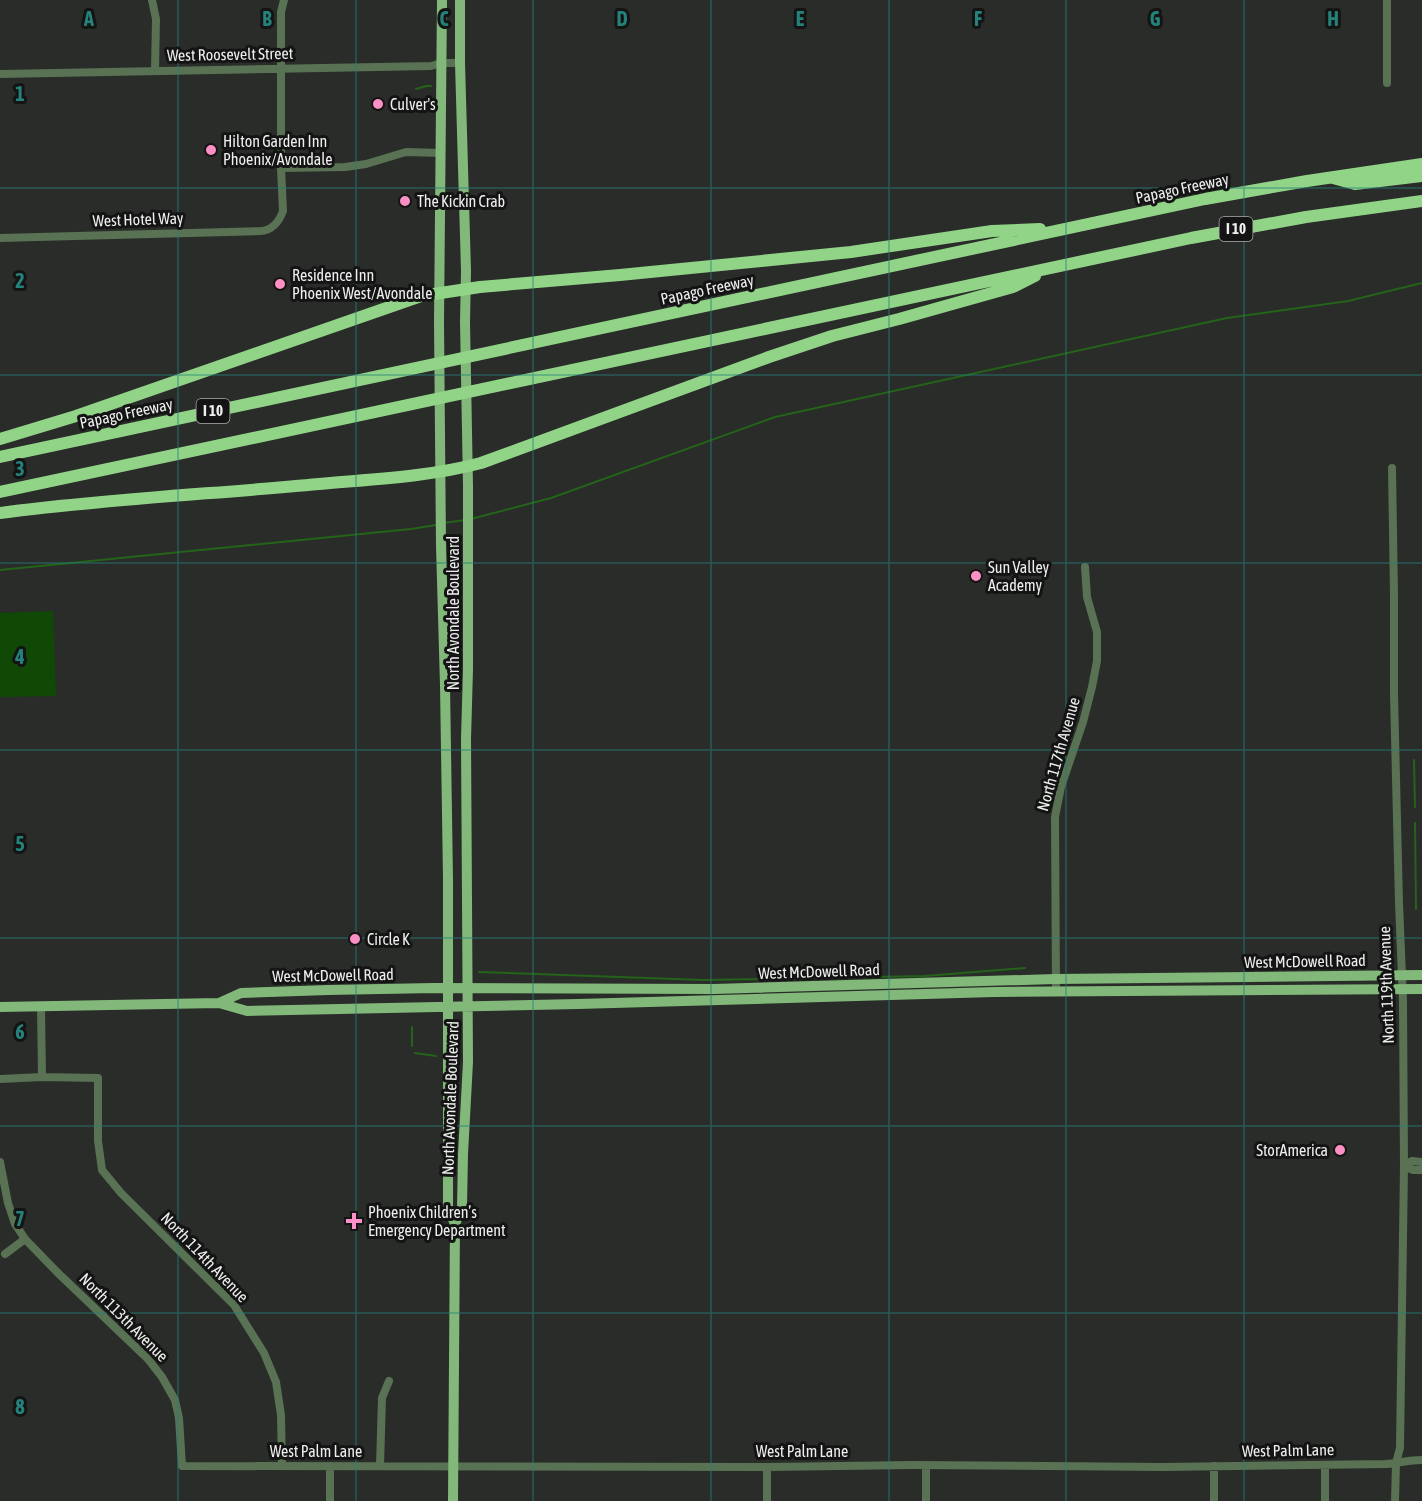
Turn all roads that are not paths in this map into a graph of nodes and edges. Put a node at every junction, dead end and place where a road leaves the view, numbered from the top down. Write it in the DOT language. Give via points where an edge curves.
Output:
graph roads {
  1 [pos="152,0"];
  2 [pos="284,0"];
  3 [pos="442,0"];
  4 [pos="460,0"];
  5 [pos="1387,0"];
  6 [pos="442,63"];
  7 [pos="460,63"];
  8 [pos="281,68"];
  9 [pos="155,70"];
  10 [pos="0,74"];
  11 [pos="1387,83"];
  12 [pos="441,153"];
  13 [pos="1422,164"];
  14 [pos="281,168"];
  15 [pos="1422,176"];
  16 [pos="1329,177"];
  17 [pos="1422,201"];
  18 [pos="1077,226"];
  19 [pos="0,238"];
  20 [pos="1052,268"];
  21 [pos="466,289"];
  22 [pos="439,294"];
  23 [pos="0,439"];
  24 [pos="0,457"];
  25 [pos="467,466"];
  26 [pos="1392,468"];
  27 [pos="440,471"];
  28 [pos="0,492"];
  29 [pos="0,513"];
  30 [pos="1085,567"];
  31 [pos="446,764"];
  32 [pos="467,764"];
  33 [pos="1401,975"];
  34 [pos="1422,975"];
  35 [pos="1055,979"];
  36 [pos="448,988"];
  37 [pos="467,988"];
  38 [pos="1403,988"];
  39 [pos="1422,989"];
  40 [pos="1056,992"];
  41 [pos="219,1004"];
  42 [pos="41,1006"];
  43 [pos="468,1006"];
  44 [pos="0,1007"];
  45 [pos="448,1007"];
  46 [pos="42,1077"];
  47 [pos="0,1079"];
  48 [pos="0,1162"];
  49 [pos="1422,1162"];
  50 [pos="1404,1166"];
  51 [pos="1422,1170"];
  52 [pos="455,1224"];
  53 [pos="25,1239"];
  54 [pos="5,1254"];
  55 [pos="389,1382"];
  56 [pos="1422,1460"];
  57 [pos="1396,1463"];
  58 [pos="1325,1465"];
  59 [pos="182,1466"];
  60 [pos="282,1466"];
  61 [pos="330,1466"];
  62 [pos="381,1466"];
  63 [pos="452,1466"];
  64 [pos="926,1466"];
  65 [pos="1214,1466"];
  66 [pos="767,1467"];
  67 [pos="330,1501"];
  68 [pos="453,1501"];
  69 [pos="767,1501"];
  70 [pos="926,1501"];
  71 [pos="1214,1501"];
  72 [pos="1325,1501"];
  73 [pos="1395,1501"];
  1 -- 9 [label="street" via="156,19"];
  2 -- 8 [label="street"];
  3 -- 6 [label="main road, North Avondale Boulevard"];
  4 -- 7 [label="main road, North Avondale Boulevard"];
  5 -- 11 [label="street"];
  6 -- 7 [label="street, West Roosevelt Street"];
  6 -- 8 [label="street, West Roosevelt Street"];
  6 -- 12 [label="main road, North Avondale Boulevard"];
  7 -- 21 [label="main road, North Avondale Boulevard"];
  8 -- 9 [label="street, West Roosevelt Street"];
  8 -- 14 [label="street"];
  9 -- 10 [label="street, West Roosevelt Street"];
  12 -- 14 [label="street" via="406,152 345,167"];
  12 -- 22 [label="main road, North Avondale Boulevard"];
  13 -- 16 [label="highway, Papago Freeway / I 10"];
  14 -- 19 [label="street, West Hotel Way" via="283,211 269,230"];
  15 -- 16 [label="highway" via="1355,184"];
  16 -- 18 [label="highway, Papago Freeway / I 10"];
  17 -- 20 [label="highway, I 10" via="1269,223"];
  18 -- 21 [label="highway" via="992,231 851,252"];
  18 -- 24 [label="highway, Papago Freeway / I 10"];
  20 -- 25 [label="highway" via="1013,287 769,357"];
  20 -- 28 [label="highway, I 10"];
  21 -- 22 [label="highway"];
  21 -- 25 [label="main road, North Avondale Boulevard"];
  22 -- 23 [label="highway" via="421,296 75,417"];
  22 -- 27 [label="main road, North Avondale Boulevard"];
  25 -- 27 [label="highway"];
  25 -- 32 [label="main road, North Avondale Boulevard"];
  26 -- 33 [label="street, North 119th Avenue"];
  27 -- 29 [label="highway"];
  27 -- 31 [label="main road, North Avondale Boulevard"];
  30 -- 35 [label="street, North 117th Avenue" via="1097,661 1055,817"];
  31 -- 32 [label="main road"];
  31 -- 36 [label="main road, North Avondale Boulevard"];
  32 -- 37 [label="main road, North Avondale Boulevard"];
  33 -- 34 [label="main road, West McDowell Road"];
  33 -- 35 [label="main road, West McDowell Road"];
  33 -- 38 [label="street, North 119th Avenue"];
  35 -- 37 [label="main road, West McDowell Road" via="725,988"];
  35 -- 40 [label="street, North 117th Avenue"];
  36 -- 37 [label="main road, West McDowell Road"];
  36 -- 41 [label="main road, West McDowell Road" via="241,993"];
  36 -- 45 [label="main road, North Avondale Boulevard"];
  37 -- 43 [label="main road, North Avondale Boulevard"];
  38 -- 39 [label="main road, West McDowell Road"];
  38 -- 40 [label="main road, West McDowell Road"];
  38 -- 50 [label="street, North 119th Avenue"];
  40 -- 43 [label="main road, West McDowell Road"];
  41 -- 42 [label="main road, West McDowell Road"];
  41 -- 45 [label="main road, West McDowell Road" via="247,1011"];
  42 -- 44 [label="main road, West McDowell Road"];
  42 -- 46 [label="street"];
  43 -- 45 [label="main road, West McDowell Road"];
  43 -- 52 [label="main road, North Avondale Boulevard" via="462,1207"];
  45 -- 52 [label="main road, North Avondale Boulevard" via="448,1207"];
  46 -- 47 [label="street"];
  46 -- 60 [label="street, North 114th Avenue" via="98,1078 102,1170 234,1305 264,1353 276,1382"];
  48 -- 53 [label="street, North 113th Avenue" via="8,1203"];
  49 -- 50 [label="street" via="1412,1161"];
  50 -- 51 [label="street"];
  50 -- 57 [label="street, North 119th Avenue" via="1400,1448"];
  52 -- 63 [label="main road, North Avondale Boulevard"];
  53 -- 54 [label="street"];
  53 -- 59 [label="street, North 113th Avenue" via="162,1377 175,1400"];
  55 -- 62 [label="street" via="382,1398"];
  56 -- 57 [label="street, West Palm Lane"];
  57 -- 58 [label="street, West Palm Lane"];
  57 -- 73 [label="street, North 119th Avenue"];
  58 -- 65 [label="street, West Palm Lane"];
  58 -- 72 [label="street"];
  59 -- 60 [label="street, West Palm Lane"];
  60 -- 61 [label="street, West Palm Lane"];
  61 -- 62 [label="street, West Palm Lane"];
  61 -- 67 [label="street"];
  62 -- 63 [label="street, West Palm Lane"];
  63 -- 66 [label="street, West Palm Lane"];
  63 -- 68 [label="main road, North Avondale Boulevard"];
  64 -- 65 [label="street, West Palm Lane"];
  64 -- 66 [label="street, West Palm Lane"];
  64 -- 70 [label="street"];
  65 -- 71 [label="street"];
  66 -- 69 [label="street"];
}
